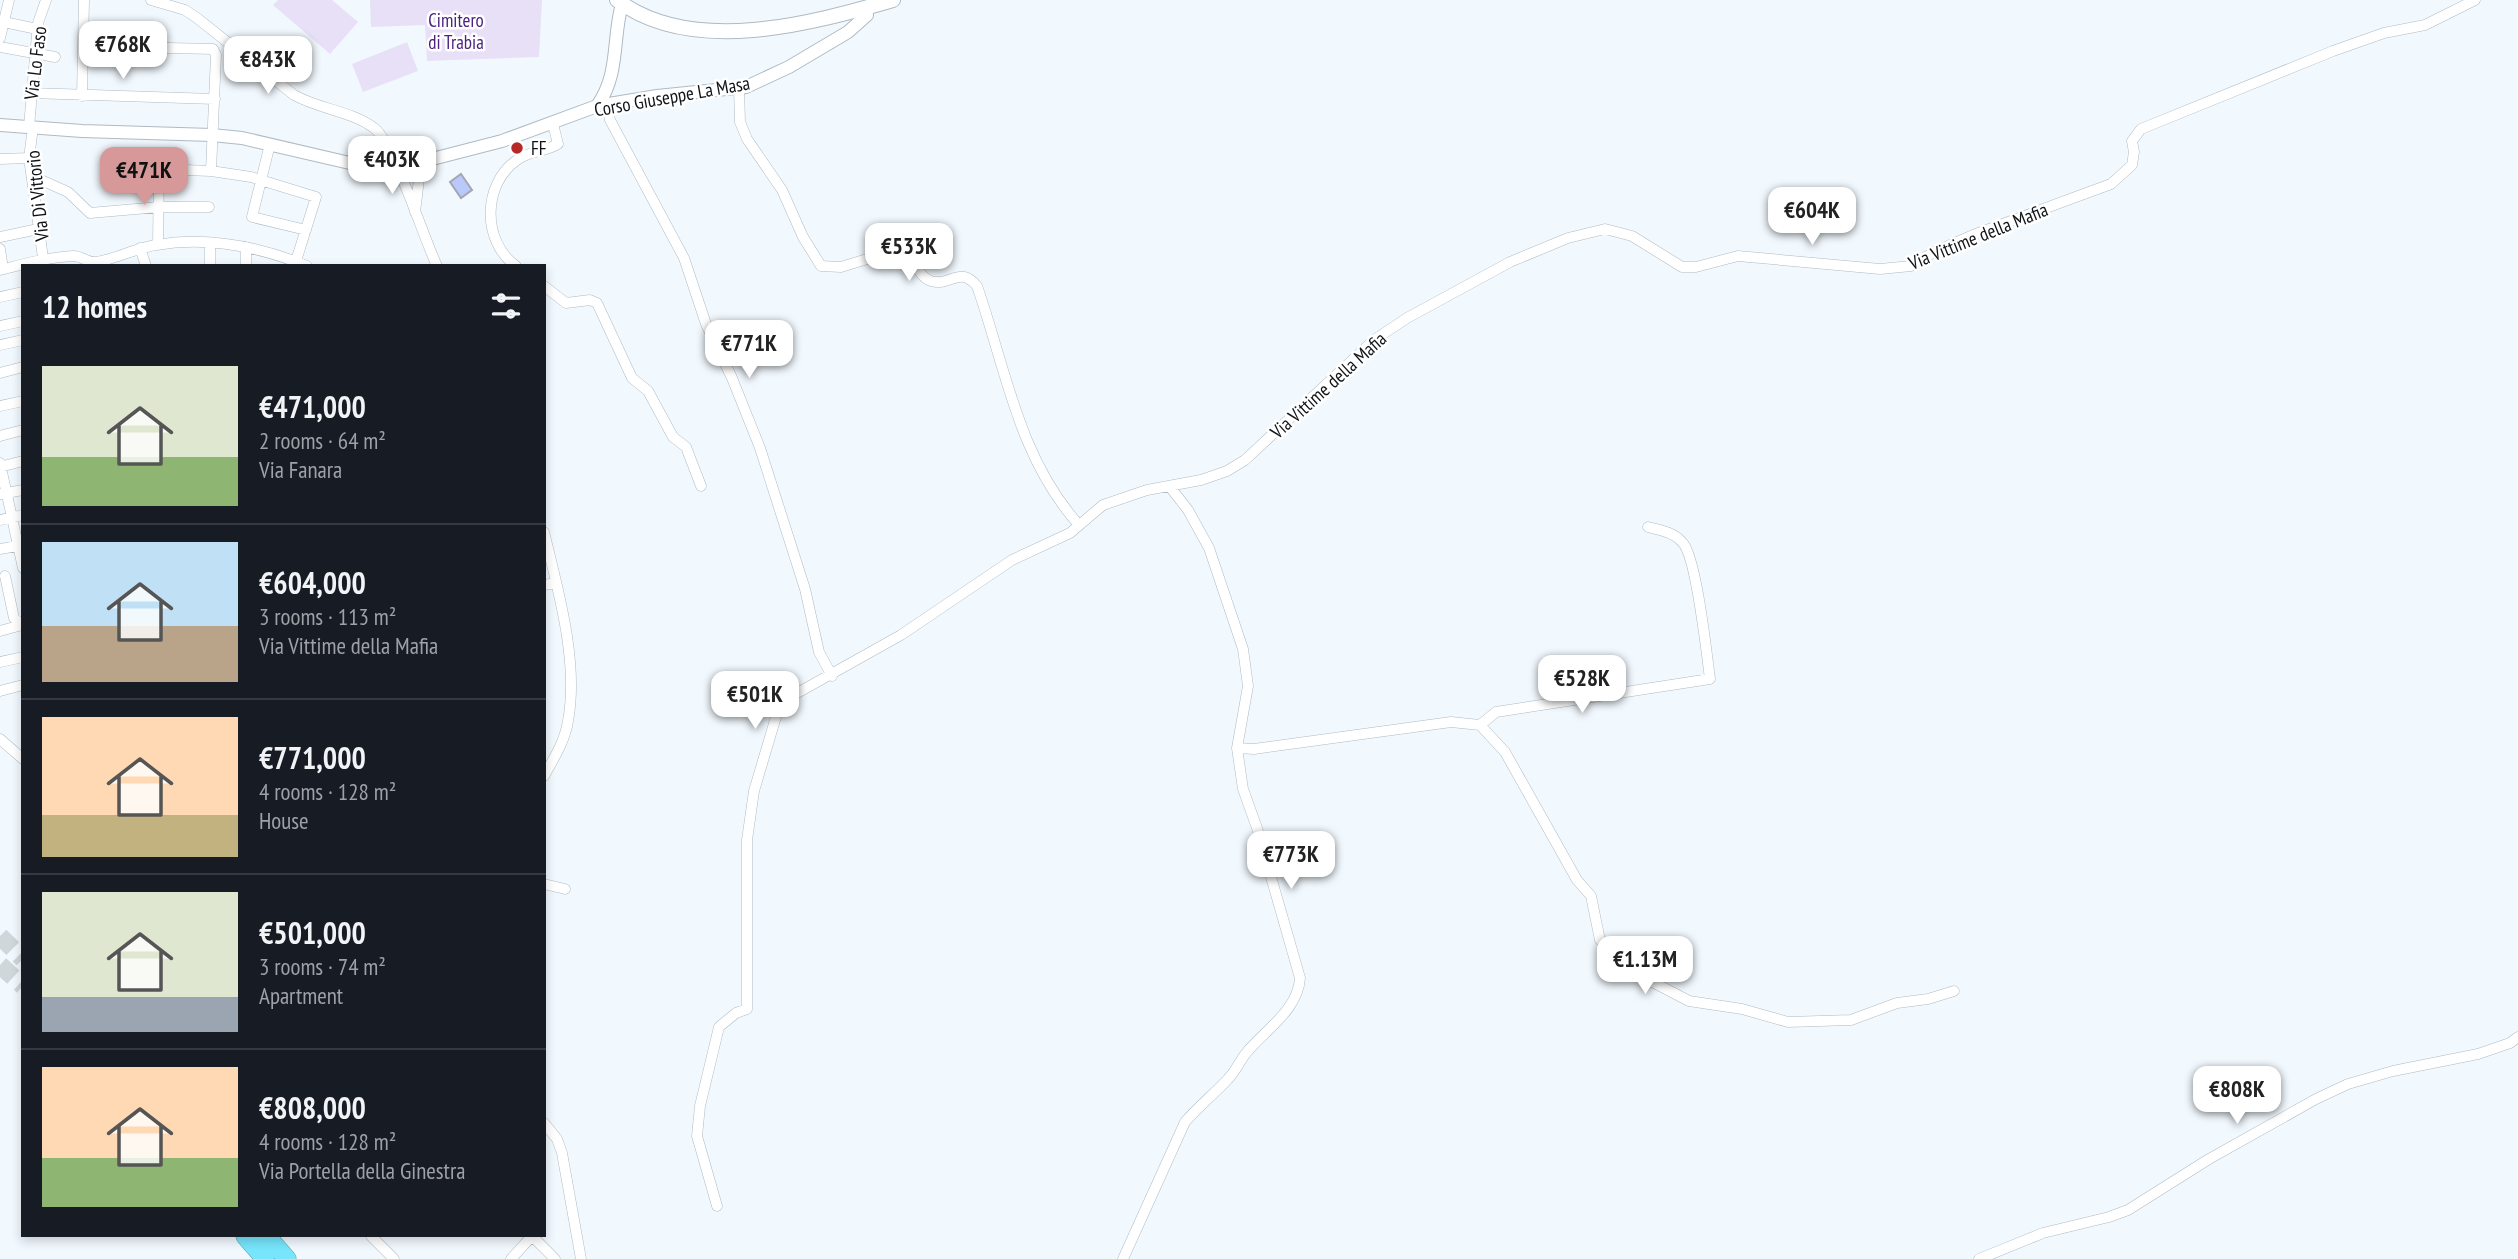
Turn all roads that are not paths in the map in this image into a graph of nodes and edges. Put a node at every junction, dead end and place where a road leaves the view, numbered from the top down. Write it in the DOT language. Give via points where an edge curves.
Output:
graph roads {
  1 [pos="9,0"];
  2 [pos="46,0"];
  3 [pos="84,0"];
  4 [pos="151,0"];
  5 [pos="893,0"];
  6 [pos="2475,0"];
  7 [pos="620,2"];
  8 [pos="865,8"];
  9 [pos="4,22"];
  10 [pos="37,29"];
  11 [pos="0,38"];
  12 [pos="83,46"];
  13 [pos="0,47"];
  14 [pos="34,54"];
  15 [pos="55,57"];
  16 [pos="739,88"];
  17 [pos="30,93"];
  18 [pos="82,96"];
  19 [pos="215,99"];
  20 [pos="602,106"];
  21 [pos="553,124"];
  22 [pos="0,125"];
  23 [pos="31,127"];
  24 [pos="212,135"];
  25 [pos="270,144"];
  26 [pos="29,158"];
  27 [pos="0,159"];
  28 [pos="427,161"];
  29 [pos="397,166"];
  30 [pos="211,171"];
  31 [pos="32,176"];
  32 [pos="260,180"];
  33 [pos="159,207"];
  34 [pos="209,207"];
  35 [pos="415,216"];
  36 [pos="38,229"];
  37 [pos="306,230"];
  38 [pos="0,237"];
  39 [pos="209,243"];
  40 [pos="158,244"];
  41 [pos="246,247"];
  42 [pos="141,248"];
  43 [pos="0,249"];
  44 [pos="296,261"];
  45 [pos="44,263"];
  46 [pos="92,264"];
  47 [pos="145,264"];
  48 [pos="210,264"];
  49 [pos="246,264"];
  50 [pos="303,264"];
  51 [pos="436,264"];
  52 [pos="514,264"];
  53 [pos="21,266"];
  54 [pos="2,269"];
  55 [pos="546,288"];
  56 [pos="21,292"];
  57 [pos="0,297"];
  58 [pos="21,321"];
  59 [pos="0,326"];
  60 [pos="21,340"];
  61 [pos="0,345"];
  62 [pos="21,368"];
  63 [pos="0,373"];
  64 [pos="21,401"];
  65 [pos="0,406"];
  66 [pos="21,431"];
  67 [pos="0,436"];
  68 [pos="21,461"];
  69 [pos="0,465"];
  70 [pos="701,486"];
  71 [pos="1170,487"];
  72 [pos="21,490"];
  73 [pos="3,493"];
  74 [pos="17,516"];
  75 [pos="0,520"];
  76 [pos="1079,525"];
  77 [pos="1648,527"];
  78 [pos="546,540"];
  79 [pos="20,545"];
  80 [pos="0,549"];
  81 [pos="21,571"];
  82 [pos="3,576"];
  83 [pos="556,583"];
  84 [pos="546,585"];
  85 [pos="5,602"];
  86 [pos="21,624"];
  87 [pos="21,625"];
  88 [pos="0,631"];
  89 [pos="21,657"];
  90 [pos="0,662"];
  91 [pos="832,676"];
  92 [pos="21,686"];
  93 [pos="0,691"];
  94 [pos="1480,725"];
  95 [pos="0,739"];
  96 [pos="1237,748"];
  97 [pos="21,757"];
  98 [pos="546,772"];
  99 [pos="546,884"];
  100 [pos="565,889"];
  101 [pos="1954,991"];
  102 [pos="2518,1037"];
  103 [pos="546,1125"];
  104 [pos="717,1206"];
  105 [pos="245,1237"];
  106 [pos="268,1237"];
  107 [pos="372,1237"];
  108 [pos="531,1237"];
  109 [pos="533,1237"];
  110 [pos="265,1259"];
  111 [pos="288,1259"];
  112 [pos="394,1259"];
  113 [pos="511,1259"];
  114 [pos="555,1259"];
  115 [pos="581,1259"];
  116 [pos="1123,1259"];
  117 [pos="1979,1259"];
  1 -- 9 [label="street"];
  2 -- 10 [label="street, Via Lo Faso"];
  3 -- 12 [label="street"];
  4 -- 29 [label="street" via="185,10 308,103 377,129"];
  5 -- 8 [label="main road"];
  6 -- 71 [label="street, Via Vittime della Mafia" via="2425,25 2333,51 2141,129 2132,141 2132,165 2111,184 1973,235 1911,266 1880,269 1738,256 1682,267 1632,236 1614,231 1568,238 1510,262 1407,318 1352,359 1245,460 1227,471"];
  7 -- 8 [label="main road" via="681,26 711,30 752,31 801,24"];
  7 -- 20 [label="street" via="615,67"];
  8 -- 16 [label="street, Corso Giuseppe La Masa" via="867,15 848,32"];
  9 -- 10 [label="street"];
  9 -- 11 [label="street"];
  10 -- 14 [label="street, Via Lo Faso"];
  12 -- 18 [label="street"];
  12 -- 19 [label="street" via="213,49"];
  13 -- 14 [label="street"];
  14 -- 15 [label="street"];
  14 -- 17 [label="street, Via Lo Faso"];
  16 -- 20 [label="street, Corso Giuseppe La Masa"];
  16 -- 76 [label="street" via="740,122 747,139 782,190 821,266 841,267 903,248 931,281 961,275 977,286 1016,418 1039,469"];
  17 -- 18 [label="street"];
  17 -- 23 [label="street, Via Lo Faso"];
  18 -- 19 [label="street"];
  19 -- 24 [label="street"];
  20 -- 21 [label="street, Corso Giuseppe La Masa"];
  20 -- 91 [label="street" via="684,258 706,324 760,448 805,589 819,652"];
  21 -- 28 [label="street, Corso Giuseppe La Masa"];
  21 -- 52 [label="street" via="558,144 517,159 492,199 492,230 502,253"];
  22 -- 23 [label="street, Corso Giuseppe La Masa"];
  23 -- 24 [label="street, Corso Giuseppe La Masa"];
  23 -- 26 [label="street, Via Di Vittorio"];
  24 -- 25 [label="street, Corso Giuseppe La Masa"];
  24 -- 30 [label="street"];
  25 -- 29 [label="street, Corso Giuseppe La Masa" via="354,164"];
  25 -- 32 [label="street"];
  26 -- 27 [label="street"];
  26 -- 31 [label="street, Via Di Vittorio"];
  28 -- 29 [label="street, Corso Giuseppe La Masa"];
  28 -- 35 [label="street" via="419,179"];
  29 -- 35 [label="street"];
  30 -- 32 [label="street"];
  30 -- 33 [label="street" via="159,169"];
  31 -- 33 [label="street" via="68,192 90,213"];
  31 -- 36 [label="street, Via Di Vittorio"];
  32 -- 37 [label="street" via="316,197"];
  32 -- 37 [label="street" via="252,217"];
  33 -- 34 [label="street"];
  33 -- 40 [label="street"];
  35 -- 51 [label="street"];
  36 -- 38 [label="street"];
  36 -- 45 [label="street, Via Di Vittorio"];
  37 -- 44 [label="street"];
  39 -- 40 [label="street"];
  39 -- 41 [label="street"];
  39 -- 48 [label="street"];
  40 -- 42 [label="street"];
  41 -- 44 [label="street"];
  41 -- 49 [label="street"];
  42 -- 46 [label="street"];
  42 -- 47 [label="street"];
  43 -- 54 [label="street"];
  44 -- 50 [label="street"];
  45 -- 46 [label="street" via="77,256"];
  53 -- 54 [label="street"];
  55 -- 70 [label="street" via="566,303 597,303 632,378 648,391 673,437 686,447"];
  56 -- 57 [label="street"];
  58 -- 59 [label="street"];
  60 -- 61 [label="street"];
  62 -- 63 [label="street"];
  64 -- 65 [label="street"];
  66 -- 67 [label="street"];
  68 -- 69 [label="street"];
  69 -- 73 [label="street"];
  71 -- 76 [label="street, Via Vittime della Mafia" via="1147,489 1102,505"];
  71 -- 96 [label="street" via="1209,548 1243,649 1248,686"];
  72 -- 73 [label="street"];
  73 -- 74 [label="street"];
  74 -- 75 [label="street"];
  74 -- 79 [label="street"];
  76 -- 91 [label="street, Via Vittime della Mafia" via="1013,560"];
  77 -- 94 [label="street" via="1668,532 1684,543 1692,563 1710,680 1496,712"];
  78 -- 83 [label="street"];
  79 -- 80 [label="street"];
  81 -- 82 [label="street"];
  82 -- 85 [label="street"];
  83 -- 84 [label="street"];
  83 -- 98 [label="street" via="572,677 568,722"];
  85 -- 86 [label="street"];
  87 -- 88 [label="street"];
  89 -- 90 [label="street"];
  91 -- 104 [label="street, Via Vittime della Mafia" via="783,701 754,791 745,880 747,1009 719,1027 697,1136"];
  92 -- 93 [label="street"];
  94 -- 96 [label="street" via="1451,722"];
  94 -- 101 [label="street" via="1505,752 1577,880 1591,896 1600,940 1643,978 1689,1001 1787,1022 1851,1020 1897,1003"];
  95 -- 97 [label="street"];
  96 -- 116 [label="street" via="1243,789 1300,978 1299,990 1229,1078 1185,1122"];
  99 -- 100 [label="street"];
  102 -- 117 [label="street" via="2478,1054 2348,1084 2209,1159 2128,1210 2043,1233"];
  103 -- 115 [label="street" via="562,1153"];
  105 -- 110 [label="highway"];
  106 -- 111 [label="highway"];
  107 -- 112 [label="street"];
  108 -- 113 [label="street"];
  109 -- 114 [label="street"];
}
